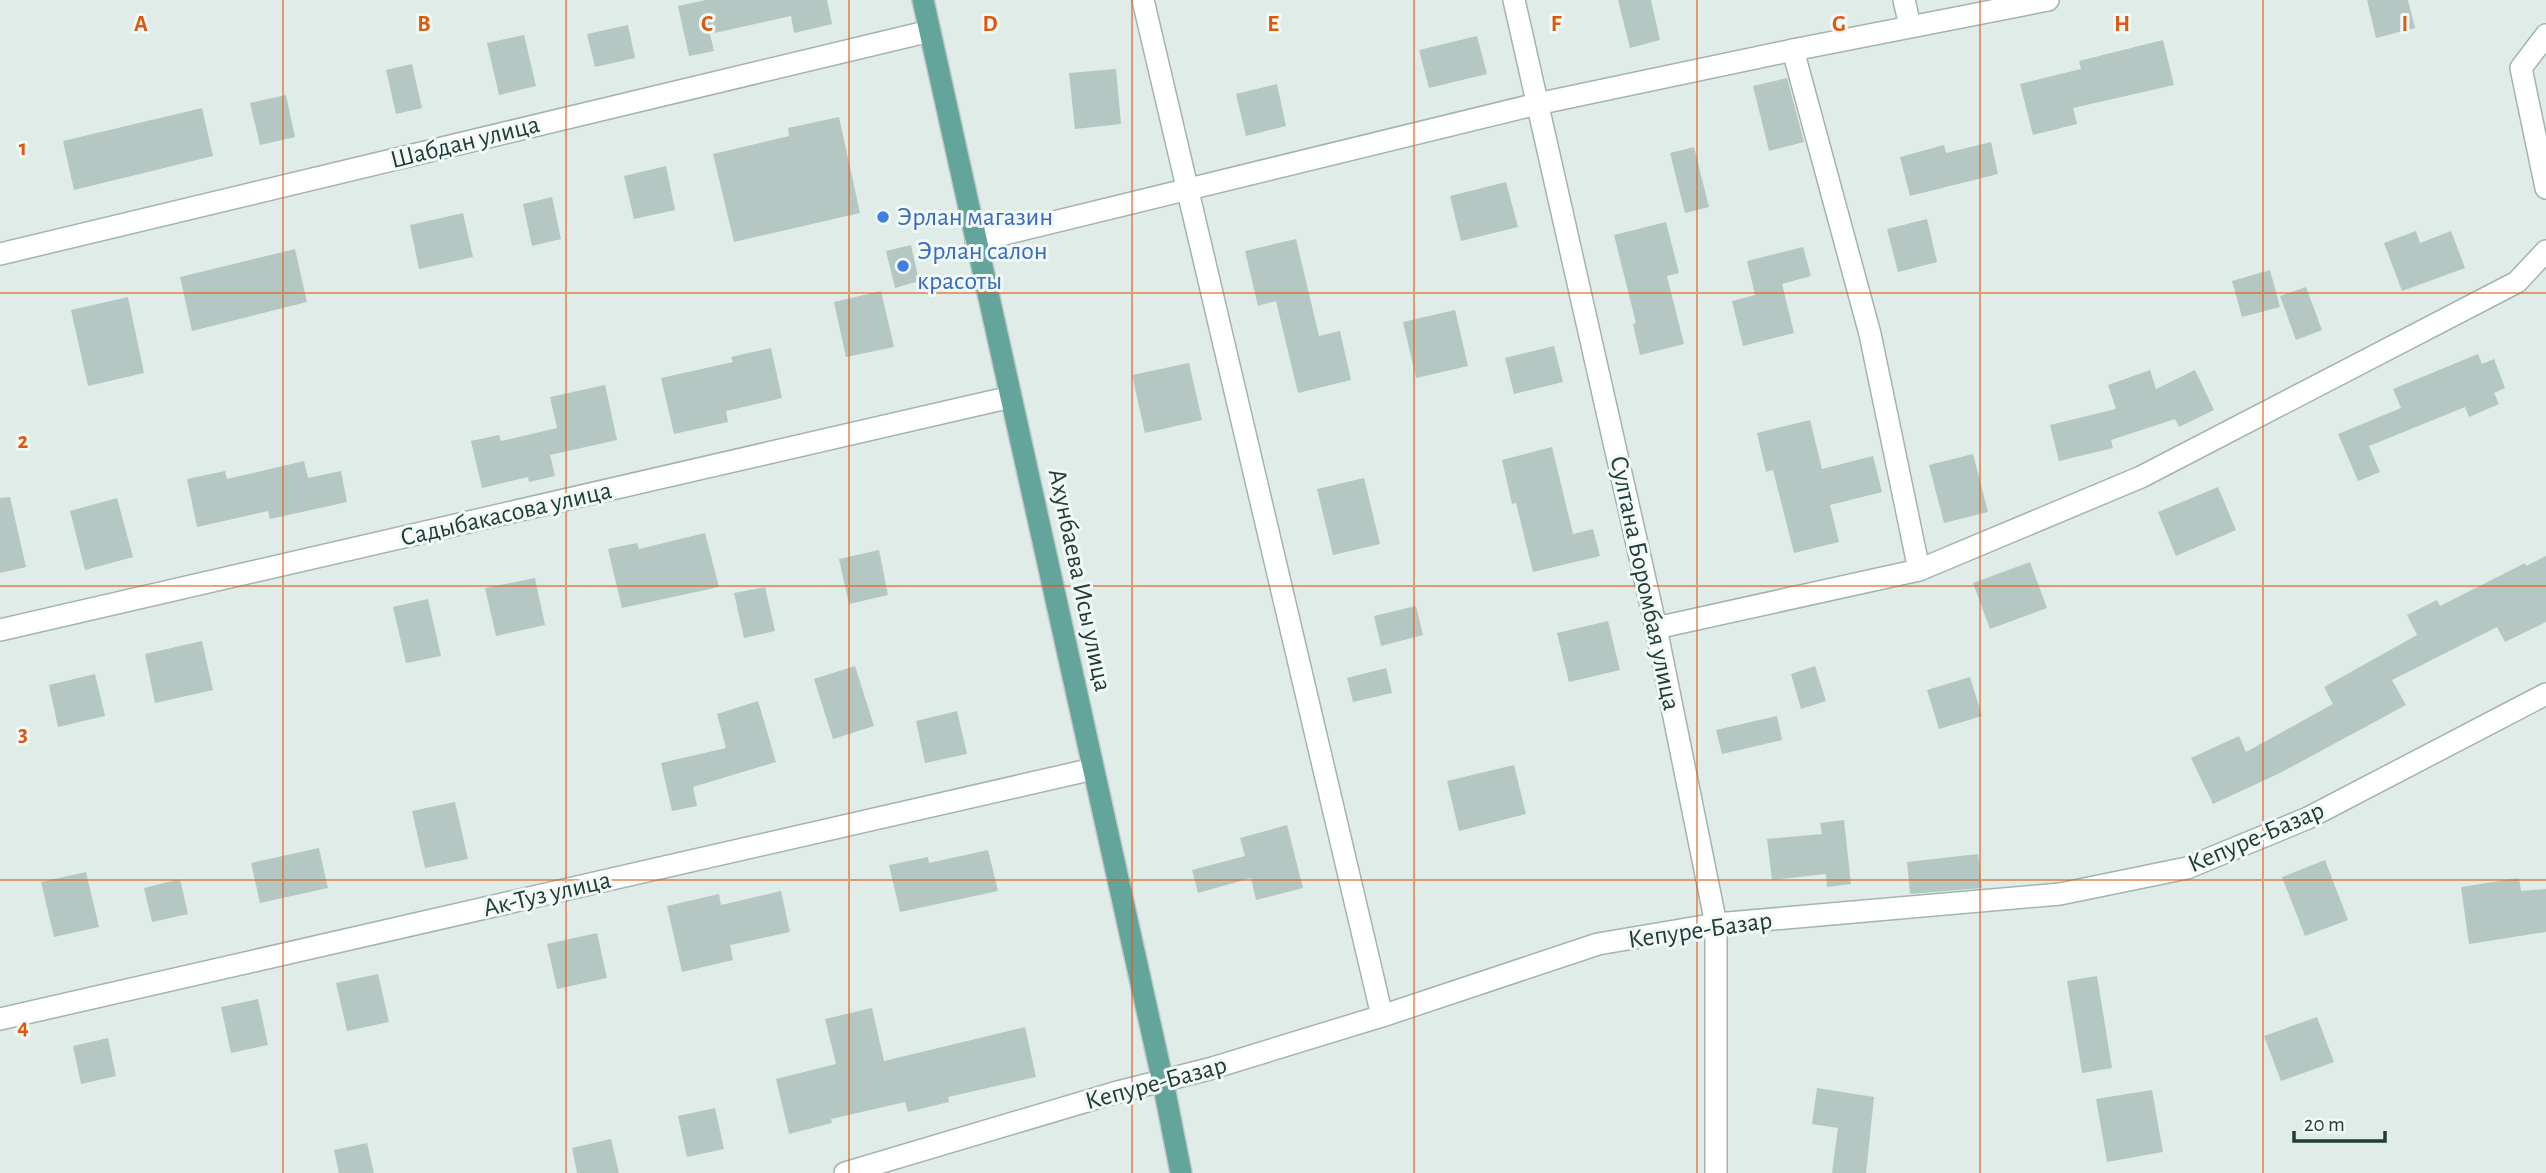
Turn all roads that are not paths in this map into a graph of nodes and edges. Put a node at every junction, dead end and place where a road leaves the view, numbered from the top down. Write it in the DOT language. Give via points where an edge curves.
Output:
graph roads {
  1 [pos="923,0"];
  2 [pos="1143,0"];
  3 [pos="1514,0"];
  4 [pos="1904,0"];
  5 [pos="2048,0"];
  6 [pos="1910,26"];
  7 [pos="930,31"];
  8 [pos="2546,35"];
  9 [pos="1793,50"];
  10 [pos="1538,104"];
  11 [pos="2546,187"];
  12 [pos="1188,189"];
  13 [pos="976,242"];
  14 [pos="2546,251"];
  15 [pos="0,254"];
  16 [pos="1011,397"];
  17 [pos="1919,570"];
  18 [pos="1656,628"];
  19 [pos="0,631"];
  20 [pos="2546,694"];
  21 [pos="1093,769"];
  22 [pos="1716,925"];
  23 [pos="1382,1016"];
  24 [pos="0,1019"];
  25 [pos="1163,1082"];
  26 [pos="845,1173"];
  27 [pos="1181,1173"];
  28 [pos="1716,1173"];
  1 -- 7 [label="main road, Ахунбаева Исы улица"];
  2 -- 12 [label="street"];
  3 -- 10 [label="street, Султана Боромбая улица"];
  4 -- 6 [label="street"];
  5 -- 6 [label="street"];
  6 -- 9 [label="street"];
  7 -- 13 [label="main road, Ахунбаева Исы улица"];
  7 -- 15 [label="street, Шабдан улица"];
  8 -- 11 [label="street" via="2521,68"];
  9 -- 10 [label="street"];
  9 -- 17 [label="street" via="1870,334"];
  10 -- 12 [label="street"];
  10 -- 18 [label="street, Султана Боромбая улица"];
  12 -- 13 [label="street"];
  12 -- 23 [label="street"];
  13 -- 16 [label="main road, Ахунбаева Исы улица"];
  14 -- 17 [label="street" via="2517,282 2141,477"];
  16 -- 19 [label="street, Садыбакасова улица"];
  16 -- 21 [label="main road, Ахунбаева Исы улица"];
  17 -- 18 [label="street"];
  18 -- 22 [label="street, Султана Боромбая улица"];
  20 -- 22 [label="street, Кепуре-Базар" via="2308,818 2187,867 2060,894"];
  21 -- 24 [label="street, Ак-Туз улица"];
  21 -- 25 [label="main road, Ахунбаева Исы улица"];
  22 -- 23 [label="street, Кепуре-Базар" via="1598,944"];
  22 -- 28 [label="street, Султана Боромбая улица"];
  23 -- 25 [label="street, Кепуре-Базар"];
  25 -- 26 [label="street, Кепуре-Базар" via="1101,1096"];
  25 -- 27 [label="main road, Ахунбаева Исы улица"];
}
